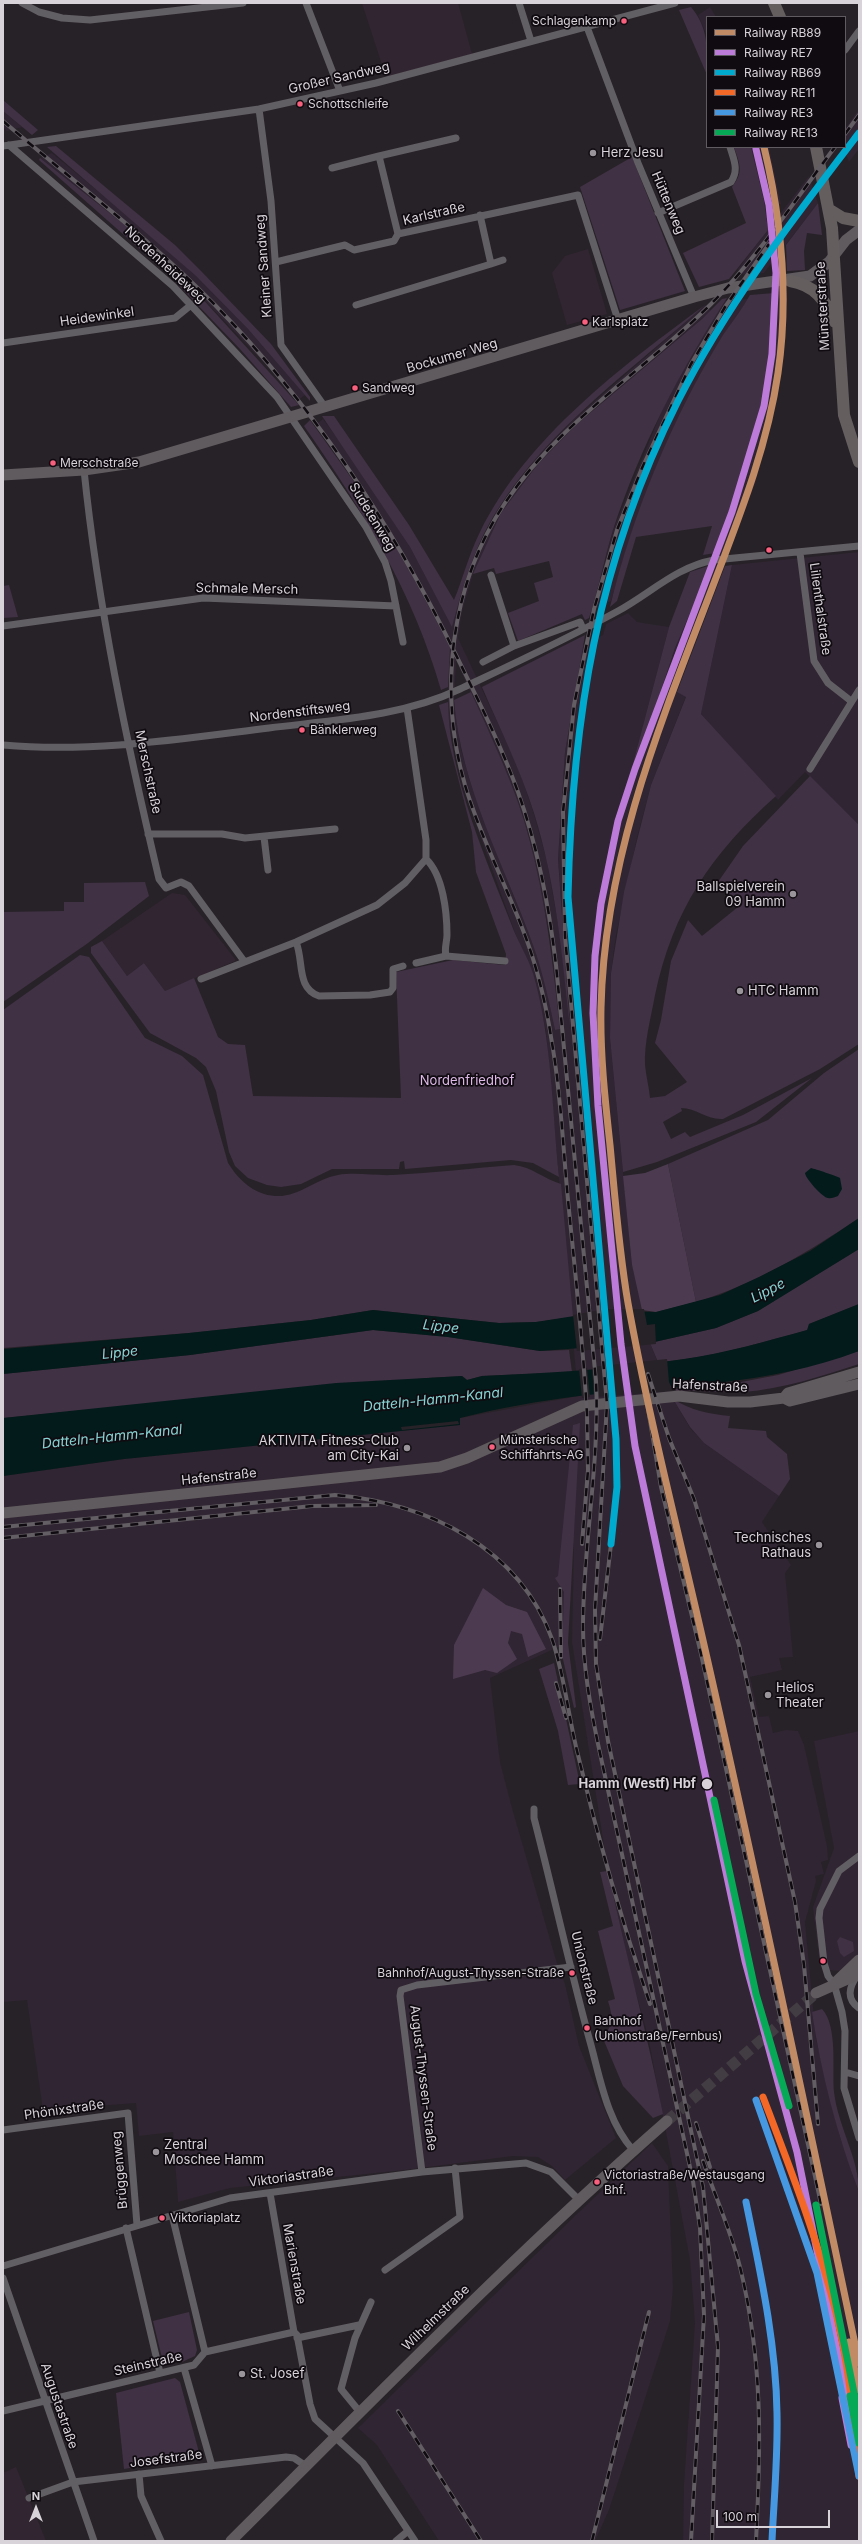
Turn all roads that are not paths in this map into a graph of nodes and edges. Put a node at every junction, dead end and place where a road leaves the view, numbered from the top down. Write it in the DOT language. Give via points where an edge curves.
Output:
graph roads {
  1 [pos="22,3"];
  2 [pos="243,3"];
  3 [pos="306,3"];
  4 [pos="519,3"];
  5 [pos="675,3"];
  6 [pos="774,3"];
  7 [pos="780,16"];
  8 [pos="587,27"];
  9 [pos="859,31"];
  10 [pos="532,41"];
  11 [pos="846,49"];
  12 [pos="340,91"];
  13 [pos="259,109"];
  14 [pos="456,138"];
  15 [pos="6,145"];
  16 [pos="730,148"];
  17 [pos="816,148"];
  18 [pos="379,156"];
  19 [pos="332,168"];
  20 [pos="830,210"];
  21 [pos="658,213"];
  22 [pos="480,215"];
  23 [pos="859,221"];
  24 [pos="859,230"];
  25 [pos="398,234"];
  26 [pos="834,254"];
  27 [pos="503,260"];
  28 [pos="276,262"];
  29 [pos="491,264"];
  30 [pos="790,281"];
  31 [pos="694,297"];
  32 [pos="191,305"];
  33 [pos="356,305"];
  34 [pos="618,320"];
  35 [pos="838,326"];
  36 [pos="3,343"];
  37 [pos="325,407"];
  38 [pos="291,418"];
  39 [pos="859,462"];
  40 [pos="84,470"];
  41 [pos="3,475"];
  42 [pos="859,546"];
  43 [pos="800,553"];
  44 [pos="491,575"];
  45 [pos="396,606"];
  46 [pos="104,612"];
  47 [pos="3,626"];
  48 [pos="583,629"];
  49 [pos="403,642"];
  50 [pos="514,646"];
  51 [pos="483,662"];
  52 [pos="859,690"];
  53 [pos="851,701"];
  54 [pos="408,708"];
  55 [pos="3,745"];
  56 [pos="130,745"];
  57 [pos="810,769"];
  58 [pos="335,829"];
  59 [pos="148,834"];
  60 [pos="264,837"];
  61 [pos="426,859"];
  62 [pos="268,870"];
  63 [pos="296,942"];
  64 [pos="446,956"];
  65 [pos="244,961"];
  66 [pos="505,961"];
  67 [pos="416,963"];
  68 [pos="403,966"];
  69 [pos="201,979"];
  70 [pos="859,1372"];
  71 [pos="859,1384"];
  72 [pos="784,1398"];
  73 [pos="3,1513"];
  74 [pos="534,1809"];
  75 [pos="859,1856"];
  76 [pos="859,1960"];
  77 [pos="571,1967"];
  78 [pos="858,1975"];
  79 [pos="834,1984"];
  80 [pos="816,1993"];
  81 [pos="859,2008"];
  82 [pos="845,2072"];
  83 [pos="859,2076"];
  84 [pos="128,2113"];
  85 [pos="666,2121"];
  86 [pos="3,2130"];
  87 [pos="859,2138"];
  88 [pos="633,2150"];
  89 [pos="455,2168"];
  90 [pos="422,2172"];
  91 [pos="270,2193"];
  92 [pos="578,2198"];
  93 [pos="172,2215"];
  94 [pos="137,2225"];
  95 [pos="126,2228"];
  96 [pos="3,2266"];
  97 [pos="385,2270"];
  98 [pos="3,2278"];
  99 [pos="371,2302"];
  100 [pos="359,2325"];
  101 [pos="296,2335"];
  102 [pos="205,2352"];
  103 [pos="184,2368"];
  104 [pos="160,2373"];
  105 [pos="45,2401"];
  106 [pos="3,2411"];
  107 [pos="359,2411"];
  108 [pos="334,2436"];
  109 [pos="212,2466"];
  110 [pos="306,2466"];
  111 [pos="139,2474"];
  112 [pos="73,2482"];
  113 [pos="29,2498"];
  114 [pos="408,2531"];
  115 [pos="94,2541"];
  116 [pos="161,2541"];
  117 [pos="231,2541"];
  118 [pos="396,2541"];
  119 [pos="415,2541"];
  1 -- 2 [label="street" via="39,12 62,18 90,20"];
  3 -- 12 [label="street"];
  4 -- 10 [label="street"];
  5 -- 8 [label="street, Großer Sandweg"];
  6 -- 7 [label="main road"];
  8 -- 10 [label="street, Großer Sandweg"];
  8 -- 21 [label="street, Hüttenweg"];
  9 -- 11 [label="street"];
  10 -- 12 [label="street, Großer Sandweg"];
  12 -- 13 [label="street, Großer Sandweg"];
  13 -- 15 [label="street, Großer Sandweg"];
  13 -- 28 [label="street, Kleiner Sandweg"];
  14 -- 18 [label="street"];
  15 -- 32 [label="street, Nordenheideweg" via="142,258"];
  16 -- 21 [label="street" via="736,166 735,175 730,182"];
  17 -- 20 [label="main road, Münsterstraße"];
  18 -- 19 [label="street"];
  18 -- 25 [label="street"];
  20 -- 23 [label="main road" via="843,218"];
  20 -- 26 [label="main road, Münsterstraße"];
  21 -- 31 [label="street, Hüttenweg"];
  22 -- 25 [label="street, Karlstraße"];
  22 -- 29 [label="street"];
  22 -- 34 [label="street, Karlstraße" via="491,216 578,195"];
  24 -- 26 [label="main road, Bockumer Weg"];
  25 -- 28 [label="street, Karlstraße" via="394,241 354,250 346,245"];
  26 -- 30 [label="main road, Bockumer Weg" via="814,274"];
  26 -- 35 [label="main road, Münsterstraße"];
  27 -- 29 [label="street"];
  28 -- 37 [label="street, Kleiner Sandweg" via="281,345"];
  29 -- 33 [label="street"];
  30 -- 31 [label="main road, Bockumer Weg" via="728,288"];
  30 -- 35 [label="main road, Bockumer Weg" via="804,284 816,291"];
  31 -- 34 [label="main road, Bockumer Weg"];
  32 -- 36 [label="street, Heidewinkel" via="175,318"];
  32 -- 38 [label="street, Nordenheideweg" via="253,370"];
  34 -- 37 [label="main road, Bockumer Weg"];
  35 -- 39 [label="main road, Münsterstraße" via="844,415"];
  37 -- 38 [label="main road, Bockumer Weg"];
  38 -- 40 [label="main road, Bockumer Weg" via="139,462"];
  38 -- 45 [label="street, Sudetenweg" via="366,527 384,562"];
  40 -- 41 [label="main road, Bockumer Weg"];
  40 -- 46 [label="street, Merschstraße"];
  42 -- 43 [label="street, Nordenstiftsweg"];
  43 -- 48 [label="street, Nordenstiftsweg" via="714,560 691,566 618,611"];
  43 -- 53 [label="street, Lilienthalstraße" via="814,661 828,683"];
  44 -- 50 [label="street"];
  45 -- 46 [label="street, Schmale Mersch" via="203,598"];
  45 -- 49 [label="street, Sudetenweg"];
  46 -- 47 [label="street, Schmale Mersch"];
  46 -- 56 [label="street, Merschstraße"];
  48 -- 50 [label="street" via="580,622"];
  48 -- 54 [label="street, Nordenstiftsweg" via="441,698"];
  50 -- 51 [label="street"];
  52 -- 53 [label="street"];
  53 -- 57 [label="street"];
  54 -- 56 [label="street, Nordenstiftsweg"];
  54 -- 61 [label="street" via="426,840"];
  55 -- 56 [label="street, Nordenstiftsweg" via="71,748"];
  56 -- 59 [label="street, Merschstraße"];
  58 -- 60 [label="street"];
  59 -- 60 [label="street"];
  59 -- 65 [label="street, Merschstraße" via="159,879 166,888 181,882 189,886"];
  60 -- 62 [label="street"];
  61 -- 63 [label="street" via="405,883 378,905"];
  61 -- 64 [label="street" via="436,873 443,898"];
  63 -- 65 [label="street"];
  63 -- 68 [label="street" via="305,987 312,994 319,996 390,992 393,986 393,968"];
  64 -- 66 [label="street"];
  64 -- 67 [label="street"];
  65 -- 69 [label="street"];
  70 -- 72 [label="main road, Hafenstraße" via="788,1393"];
  71 -- 72 [label="main road, Hafenstraße" via="790,1401"];
  72 -- 73 [label="main road, Hafenstraße" via="750,1402 679,1396 582,1406 467,1458 440,1467"];
  74 -- 77 [label="street, Unionstraße" via="534,1818"];
  75 -- 79 [label="street" via="839,1871 819,1912 823,1960 828,1976"];
  76 -- 79 [label="main road"];
  77 -- 88 [label="street, Unionstraße" via="613,2122 621,2137"];
  77 -- 90 [label="street, August-Thyssen-Straße" via="417,1985 401,1990"];
  78 -- 79 [label="main road"];
  78 -- 81 [label="street" via="849,1992 850,1998"];
  79 -- 80 [label="main road"];
  79 -- 82 [label="street" via="845,2031"];
  82 -- 83 [label="street"];
  82 -- 87 [label="street" via="844,2088"];
  84 -- 86 [label="street, Phönixstraße"];
  84 -- 94 [label="street, Brüggenweg"];
  85 -- 88 [label="main road, Wilhelmstraße"];
  88 -- 92 [label="main road, Wilhelmstraße"];
  89 -- 90 [label="street, Viktoriastraße"];
  89 -- 92 [label="street, Viktoriastraße" via="526,2163 551,2172"];
  89 -- 97 [label="street" via="460,2217"];
  90 -- 91 [label="street, Viktoriastraße"];
  91 -- 93 [label="street, Viktoriastraße" via="230,2198"];
  91 -- 101 [label="street, Marienstraße"];
  92 -- 107 [label="main road, Wilhelmstraße"];
  93 -- 94 [label="street, Viktoriastraße"];
  93 -- 102 [label="street"];
  94 -- 95 [label="street, Viktoriastraße"];
  95 -- 96 [label="street, Viktoriastraße"];
  95 -- 104 [label="street"];
  98 -- 105 [label="street, Augustastraße"];
  99 -- 100 [label="street"];
  100 -- 101 [label="street"];
  100 -- 107 [label="street" via="342,2389"];
  101 -- 102 [label="street"];
  101 -- 108 [label="street, Marienstraße" via="315,2419"];
  102 -- 103 [label="street, Steinstraße" via="194,2365"];
  103 -- 104 [label="street, Steinstraße"];
  103 -- 109 [label="street"];
  104 -- 105 [label="street, Steinstraße"];
  105 -- 106 [label="street, Steinstraße"];
  105 -- 112 [label="street, Augustastraße"];
  107 -- 108 [label="main road, Wilhelmstraße"];
  108 -- 110 [label="main road, Wilhelmstraße"];
  108 -- 114 [label="street, Marienstraße" via="363,2463"];
  109 -- 110 [label="street, Josefstraße" via="286,2456"];
  109 -- 111 [label="street, Josefstraße"];
  110 -- 117 [label="main road, Wilhelmstraße"];
  111 -- 112 [label="street, Josefstraße"];
  111 -- 116 [label="street" via="142,2496"];
  112 -- 113 [label="street, Josefstraße"];
  112 -- 115 [label="street, Augustastraße"];
  114 -- 118 [label="street"];
  114 -- 119 [label="street, Marienstraße"];
}
